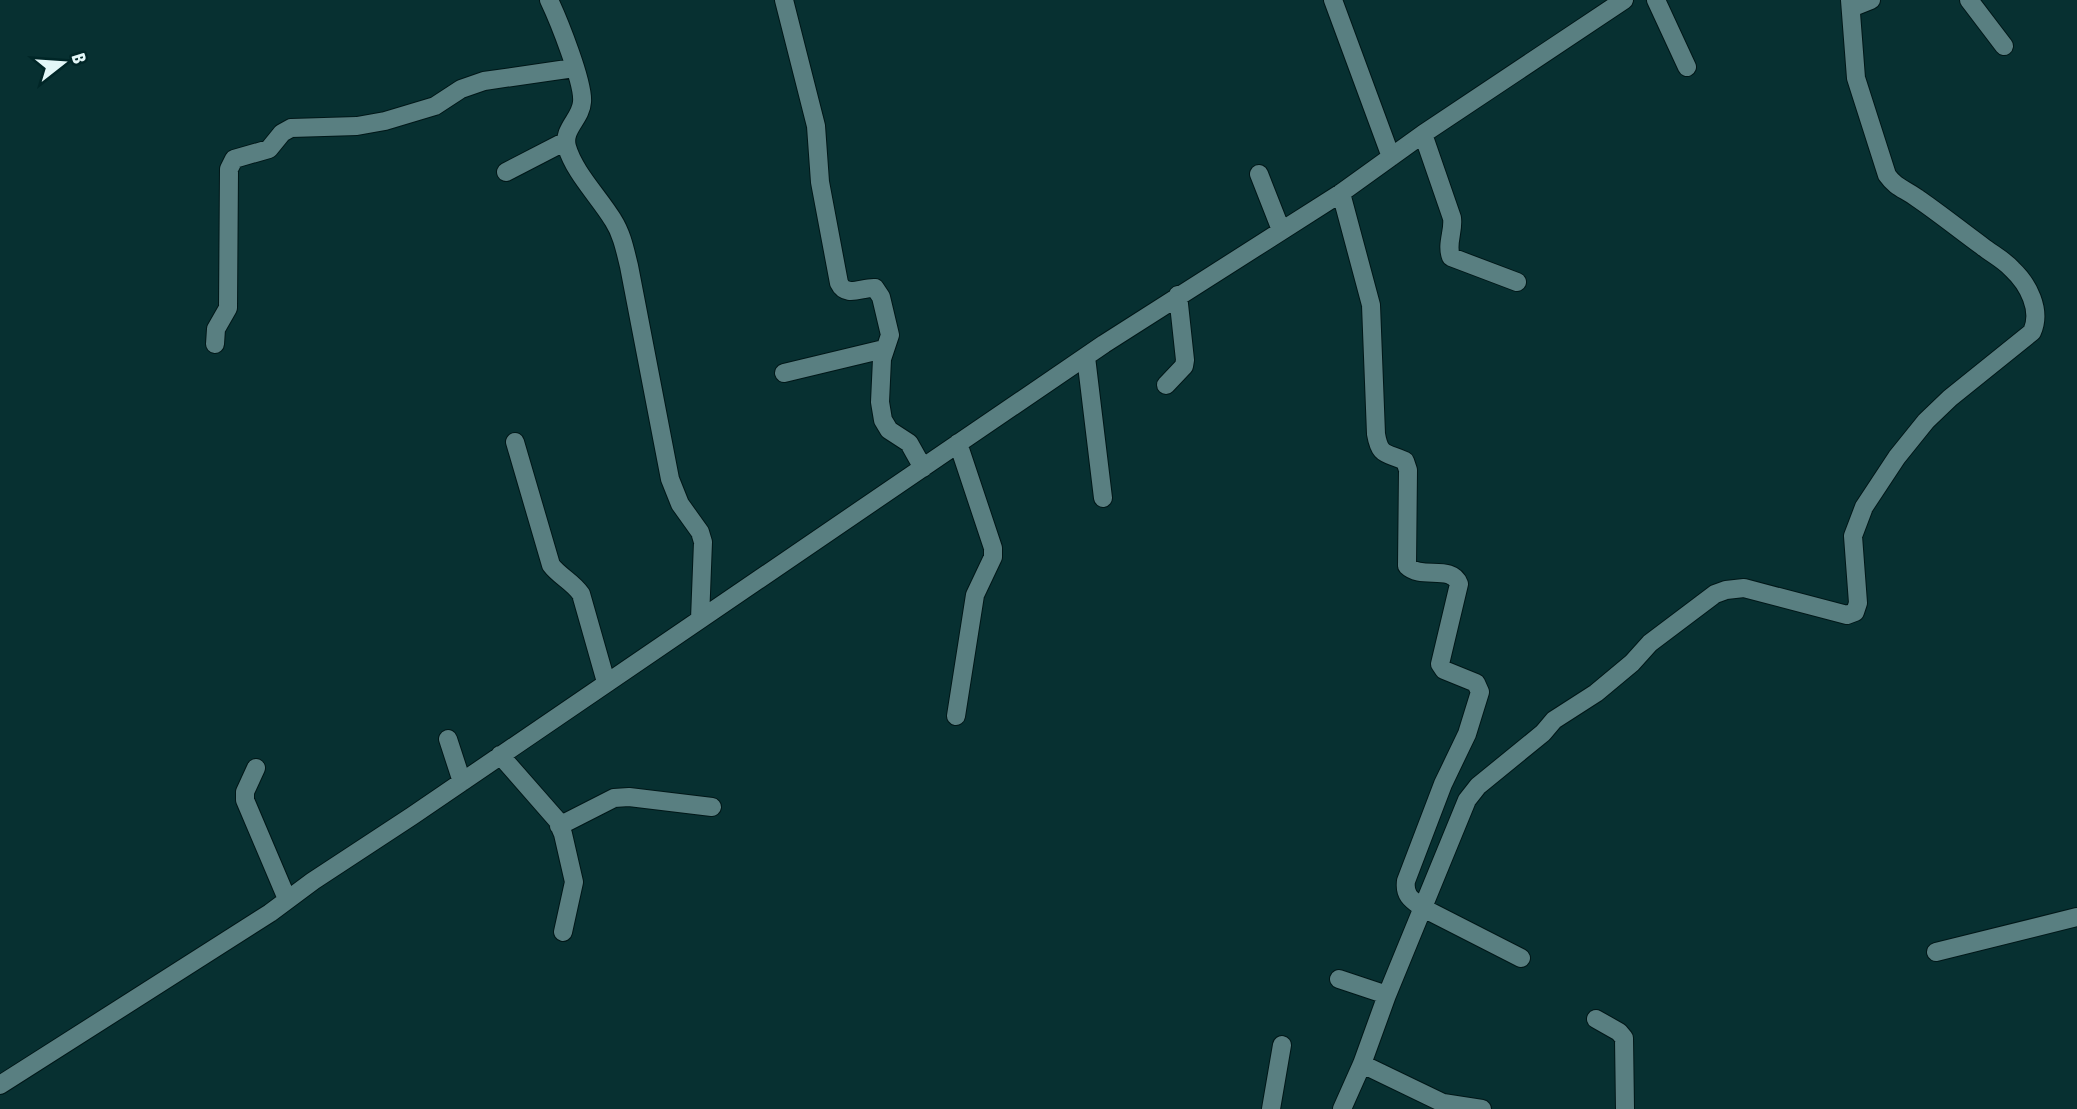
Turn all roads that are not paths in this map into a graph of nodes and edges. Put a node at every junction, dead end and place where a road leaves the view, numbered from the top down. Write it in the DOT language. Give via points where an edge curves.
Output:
graph roads {
  1 [pos="548,0"];
  2 [pos="784,0"];
  3 [pos="1333,0"];
  4 [pos="1624,0"];
  5 [pos="1656,0"];
  6 [pos="1871,0"];
  7 [pos="1969,0"];
  8 [pos="1850,4"];
  9 [pos="2004,46"];
  10 [pos="1687,67"];
  11 [pos="575,68"];
  12 [pos="1423,134"];
  13 [pos="566,141"];
  14 [pos="1391,157"];
  15 [pos="506,172"];
  16 [pos="1259,174"];
  17 [pos="1340,193"];
  18 [pos="1281,230"];
  19 [pos="1517,282"];
  20 [pos="1178,295"];
  21 [pos="215,344"];
  22 [pos="884,349"];
  23 [pos="1086,357"];
  24 [pos="784,373"];
  25 [pos="1166,385"];
  26 [pos="515,442"];
  27 [pos="958,443"];
  28 [pos="923,468"];
  29 [pos="1103,498"];
  30 [pos="700,619"];
  31 [pos="606,682"];
  32 [pos="956,716"];
  33 [pos="448,739"];
  34 [pos="500,755"];
  35 [pos="256,768"];
  36 [pos="462,782"];
  37 [pos="712,807"];
  38 [pos="559,826"];
  39 [pos="287,900"];
  40 [pos="1416,903"];
  41 [pos="2077,917"];
  42 [pos="563,932"];
  43 [pos="1936,953"];
  44 [pos="1521,958"];
  45 [pos="1339,979"];
  46 [pos="1381,993"];
  47 [pos="1596,1019"];
  48 [pos="1282,1045"];
  49 [pos="1362,1064"];
  50 [pos="0,1085"];
  51 [pos="1271,1109"];
  52 [pos="1342,1109"];
  53 [pos="1482,1109"];
  54 [pos="1625,1109"];
  1 -- 11 [label="street"];
  2 -- 22 [label="street" via="816,126 820,182 839,283 848,292 871,287 879,292 890,328"];
  3 -- 14 [label="street"];
  4 -- 12 [label="street"];
  5 -- 10 [label="street"];
  6 -- 8 [label="street"];
  7 -- 9 [label="street"];
  8 -- 40 [label="street" via="1856,78 1887,175 2013,269 2033,301 2036,323 2032,332 1926,421 1864,507 1853,536 1857,609 1847,615 1744,588 1716,594 1650,643 1596,693 1554,720 1478,786"];
  11 -- 13 [label="street" via="583,102"];
  11 -- 21 [label="street" via="484,81 435,106 385,121 291,128 269,149 234,159 229,169 228,308 216,329"];
  12 -- 14 [label="street"];
  12 -- 19 [label="street" via="1452,218 1451,257"];
  13 -- 15 [label="street"];
  13 -- 30 [label="street" via="625,249 670,479 703,542"];
  14 -- 17 [label="street"];
  16 -- 18 [label="street"];
  17 -- 18 [label="street"];
  17 -- 40 [label="street" via="1371,305 1378,447 1383,454 1405,461 1408,470 1407,566 1414,572 1451,574 1458,579 1440,664 1476,683 1480,692 1406,881 1405,889"];
  18 -- 20 [label="street"];
  20 -- 23 [label="street"];
  20 -- 25 [label="street" via="1185,360"];
  22 -- 24 [label="street"];
  22 -- 28 [label="street" via="883,420 889,430 909,443"];
  23 -- 27 [label="street"];
  23 -- 29 [label="street"];
  26 -- 31 [label="street" via="551,565 580,594"];
  27 -- 28 [label="street"];
  27 -- 32 [label="street" via="993,557 975,595"];
  28 -- 30 [label="street"];
  30 -- 31 [label="street"];
  31 -- 34 [label="street"];
  33 -- 36 [label="street"];
  34 -- 36 [label="street"];
  34 -- 38 [label="street"];
  35 -- 39 [label="street" via="246,800"];
  36 -- 39 [label="street"];
  37 -- 38 [label="street" via="614,798"];
  38 -- 42 [label="street" via="574,882"];
  39 -- 50 [label="street"];
  40 -- 44 [label="street"];
  40 -- 46 [label="street"];
  41 -- 43 [label="street"];
  45 -- 46 [label="street"];
  46 -- 49 [label="street"];
  47 -- 54 [label="street" via="1624,1038"];
  48 -- 51 [label="street"];
  49 -- 52 [label="street"];
  49 -- 53 [label="street" via="1443,1103"];
}
